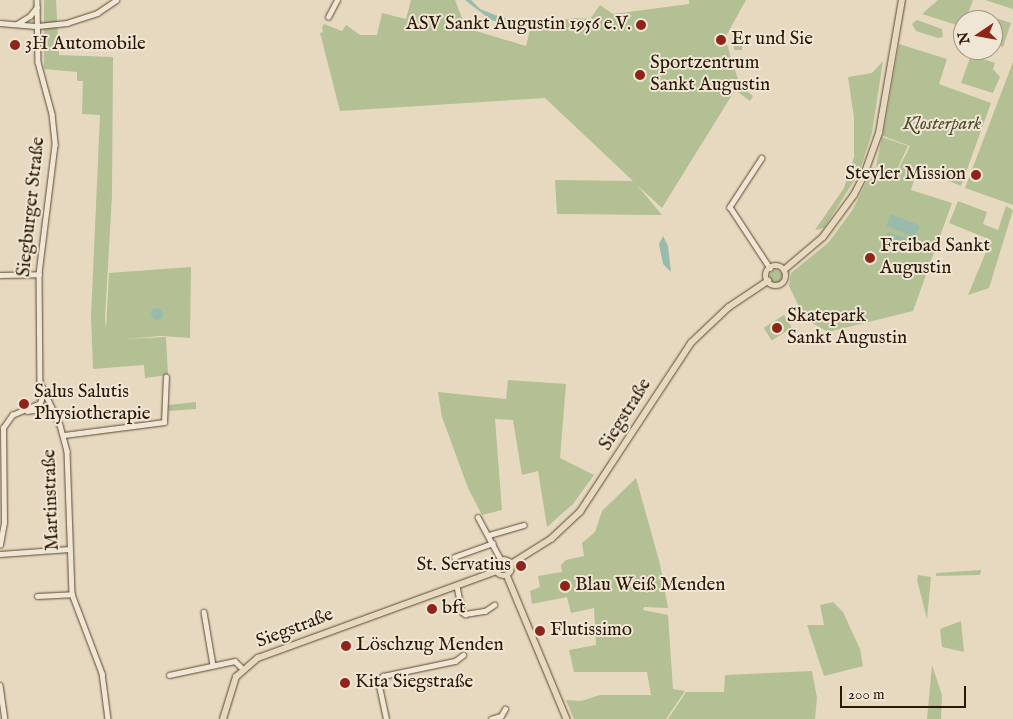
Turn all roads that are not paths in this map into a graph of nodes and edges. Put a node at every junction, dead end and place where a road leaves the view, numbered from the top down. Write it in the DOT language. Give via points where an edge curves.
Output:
graph roads {
  1 [pos="37,0"];
  2 [pos="116,0"];
  3 [pos="337,0"];
  4 [pos="902,0"];
  5 [pos="37,6"];
  6 [pos="328,17"];
  7 [pos="0,23"];
  8 [pos="15,24"];
  9 [pos="38,26"];
  10 [pos="762,158"];
  11 [pos="770,268"];
  12 [pos="784,270"];
  13 [pos="39,274"];
  14 [pos="0,275"];
  15 [pos="768,281"];
  16 [pos="166,377"];
  17 [pos="43,392"];
  18 [pos="51,407"];
  19 [pos="21,412"];
  20 [pos="64,435"];
  21 [pos="2,482"];
  22 [pos="478,517"];
  23 [pos="524,525"];
  24 [pos="489,536"];
  25 [pos="493,543"];
  26 [pos="0,545"];
  27 [pos="69,549"];
  28 [pos="0,554"];
  29 [pos="454,558"];
  30 [pos="501,560"];
  31 [pos="511,564"];
  32 [pos="497,571"];
  33 [pos="507,575"];
  34 [pos="457,586"];
  35 [pos="72,594"];
  36 [pos="37,596"];
  37 [pos="494,605"];
  38 [pos="204,612"];
  39 [pos="463,656"];
  40 [pos="213,665"];
  41 [pos="243,669"];
  42 [pos="169,675"];
  43 [pos="0,686"];
  44 [pos="505,709"];
  45 [pos="5,719"];
  46 [pos="108,719"];
  47 [pos="223,719"];
  48 [pos="386,719"];
  49 [pos="491,719"];
  50 [pos="567,719"];
  1 -- 5 [label="street, Siegburger Straße"];
  2 -- 9 [label="street" via="84,19"];
  3 -- 6 [label="street"];
  4 -- 12 [label="main road" via="879,132 864,175 823,237"];
  5 -- 8 [label="street" via="30,16"];
  5 -- 9 [label="street, Siegburger Straße"];
  7 -- 8 [label="street"];
  8 -- 9 [label="street"];
  9 -- 13 [label="street, Siegburger Straße" via="38,62 52,114 55,145"];
  10 -- 11 [label="street" via="730,207"];
  11 -- 12 [label="main road"];
  11 -- 15 [label="main road"];
  12 -- 15 [label="main road, Siegstraße" via="786,276 781,284 774,286"];
  13 -- 14 [label="street"];
  13 -- 17 [label="street, Siegburger Straße" via="38,334"];
  15 -- 31 [label="main road, Siegstraße" via="729,307 691,343 580,512 551,539"];
  16 -- 20 [label="street" via="164,422"];
  17 -- 18 [label="street, Siegburger Straße"];
  17 -- 19 [label="street" via="40,403"];
  18 -- 19 [label="street"];
  18 -- 20 [label="street, Martinstraße"];
  19 -- 21 [label="street" via="6,421 3,428"];
  20 -- 27 [label="street, Martinstraße"];
  21 -- 26 [label="street" via="4,523"];
  22 -- 24 [label="street"];
  23 -- 24 [label="street"];
  24 -- 25 [label="street"];
  25 -- 29 [label="street"];
  25 -- 30 [label="street"];
  27 -- 28 [label="street"];
  27 -- 35 [label="street, Martinstraße"];
  30 -- 31 [label="main road"];
  30 -- 32 [label="main road" via="496,564"];
  31 -- 33 [label="main road"];
  32 -- 33 [label="main road"];
  32 -- 34 [label="main road, Siegstraße"];
  33 -- 50 [label="main road"];
  34 -- 37 [label="street" via="465,614"];
  34 -- 41 [label="main road, Siegstraße" via="267,654"];
  35 -- 36 [label="street"];
  35 -- 46 [label="street, Martinstraße" via="102,673"];
  38 -- 40 [label="street"];
  39 -- 48 [label="street" via="455,661 382,676 378,680"];
  40 -- 41 [label="street" via="235,661"];
  40 -- 42 [label="street"];
  41 -- 47 [label="main road, Siegstraße" via="232,686"];
  43 -- 45 [label="street"];
  44 -- 49 [label="street" via="500,716"];
}
